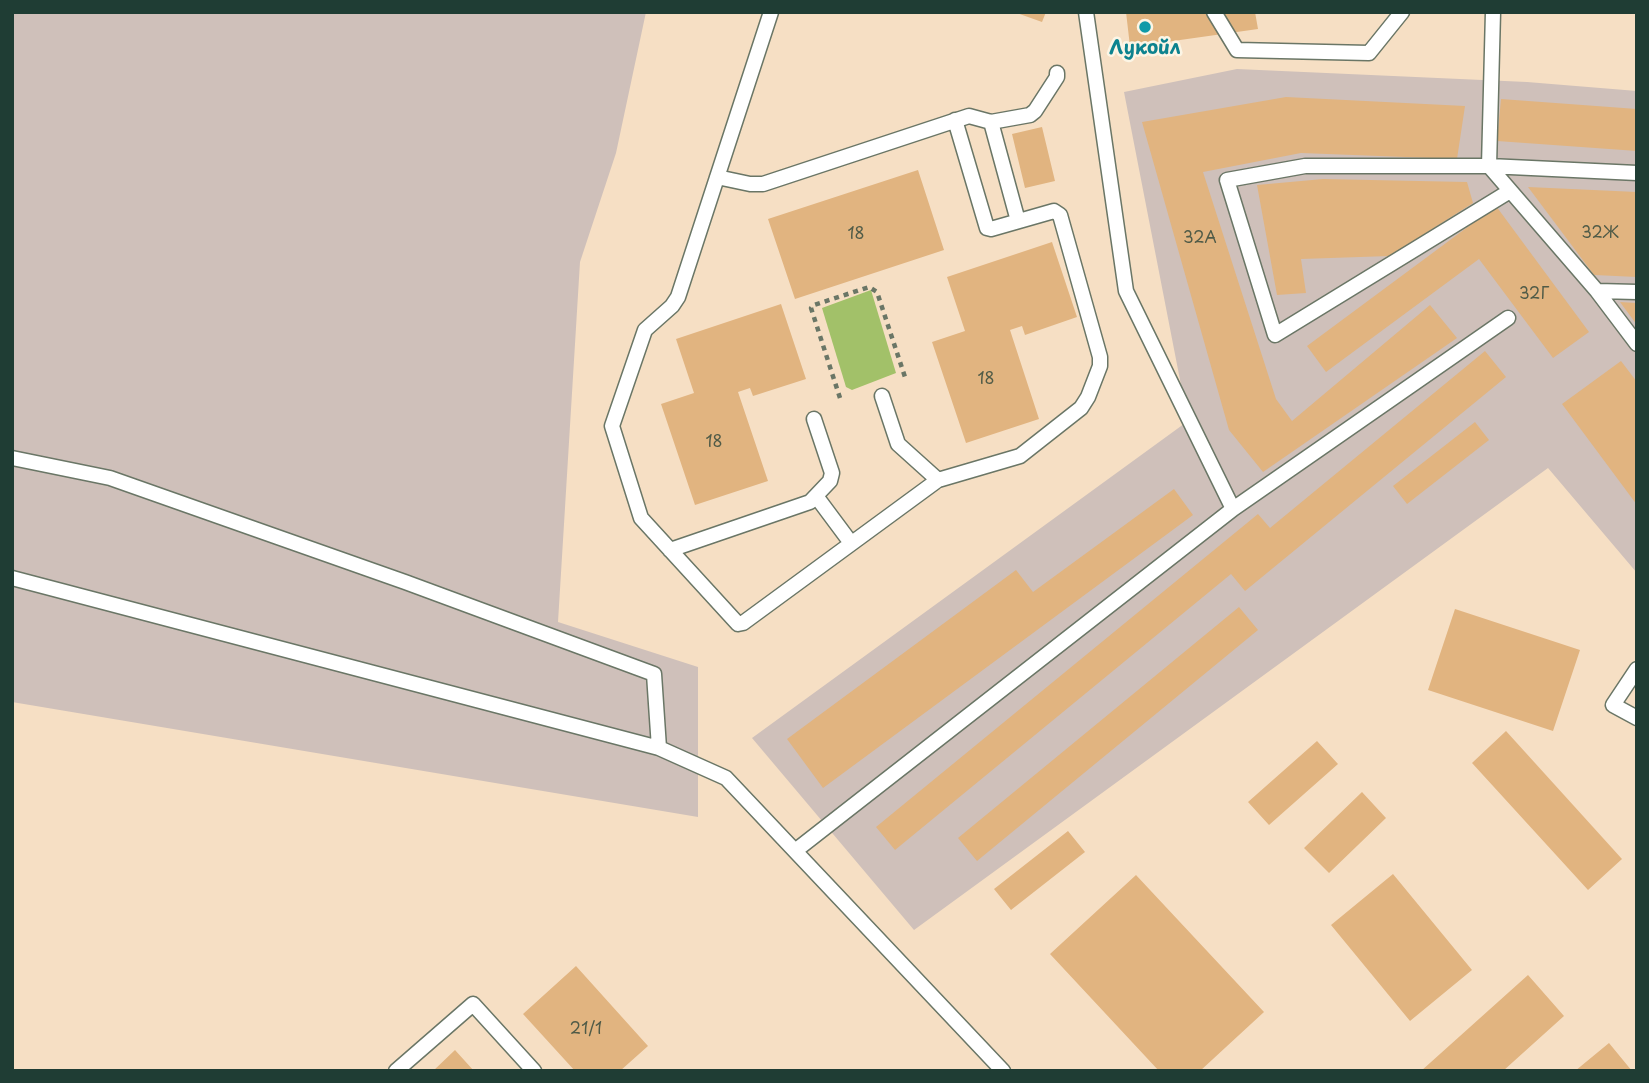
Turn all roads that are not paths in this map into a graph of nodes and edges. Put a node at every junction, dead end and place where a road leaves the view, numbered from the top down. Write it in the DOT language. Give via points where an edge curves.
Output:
graph roads {
  1 [pos="771,12"];
  2 [pos="1086,12"];
  3 [pos="1214,12"];
  4 [pos="1402,12"];
  5 [pos="1493,12"];
  6 [pos="1057,73"];
  7 [pos="955,120"];
  8 [pos="991,122"];
  9 [pos="1489,166"];
  10 [pos="1637,173"];
  11 [pos="717,177"];
  12 [pos="1510,191"];
  13 [pos="1018,221"];
  14 [pos="1597,291"];
  15 [pos="1637,292"];
  16 [pos="1508,318"];
  17 [pos="1637,344"];
  18 [pos="882,396"];
  19 [pos="814,419"];
  20 [pos="12,458"];
  21 [pos="938,480"];
  22 [pos="816,496"];
  23 [pos="1233,509"];
  24 [pos="851,543"];
  25 [pos="670,550"];
  26 [pos="12,578"];
  27 [pos="1637,668"];
  28 [pos="1637,718"];
  29 [pos="659,748"];
  30 [pos="795,851"];
  31 [pos="396,1071"];
  32 [pos="534,1071"];
  33 [pos="1003,1071"];
  1 -- 11 [label="lane"];
  2 -- 23 [label="lane" via="1126,291"];
  3 -- 4 [label="lane" via="1237,50 1369,52"];
  5 -- 9 [label="lane"];
  6 -- 8 [label="lane" via="1033,113"];
  7 -- 8 [label="lane" via="969,116"];
  7 -- 11 [label="lane" via="763,184"];
  7 -- 13 [label="lane" via="984,223 991,229"];
  8 -- 13 [label="lane"];
  9 -- 10 [label="lane"];
  9 -- 12 [label="lane"];
  9 -- 12 [label="lane" via="1305,166 1227,180 1275,335"];
  11 -- 25 [label="lane" via="678,296 645,330 612,426 641,518"];
  12 -- 14 [label="lane"];
  13 -- 21 [label="lane" via="1054,211 1060,215 1100,366 1085,403 1020,456"];
  14 -- 15 [label="lane"];
  14 -- 17 [label="lane"];
  16 -- 23 [label="lane"];
  18 -- 21 [label="lane" via="898,444"];
  19 -- 22 [label="lane" via="832,473"];
  20 -- 29 [label="lane" via="110,478 654,674"];
  21 -- 24 [label="lane"];
  22 -- 24 [label="lane"];
  22 -- 25 [label="lane" via="806,505"];
  23 -- 30 [label="lane"];
  24 -- 25 [label="lane" via="738,624"];
  26 -- 29 [label="lane"];
  27 -- 28 [label="lane" via="1613,705"];
  29 -- 30 [label="lane" via="726,778"];
  30 -- 33 [label="lane"];
  31 -- 32 [label="lane" via="473,1004"];
}
